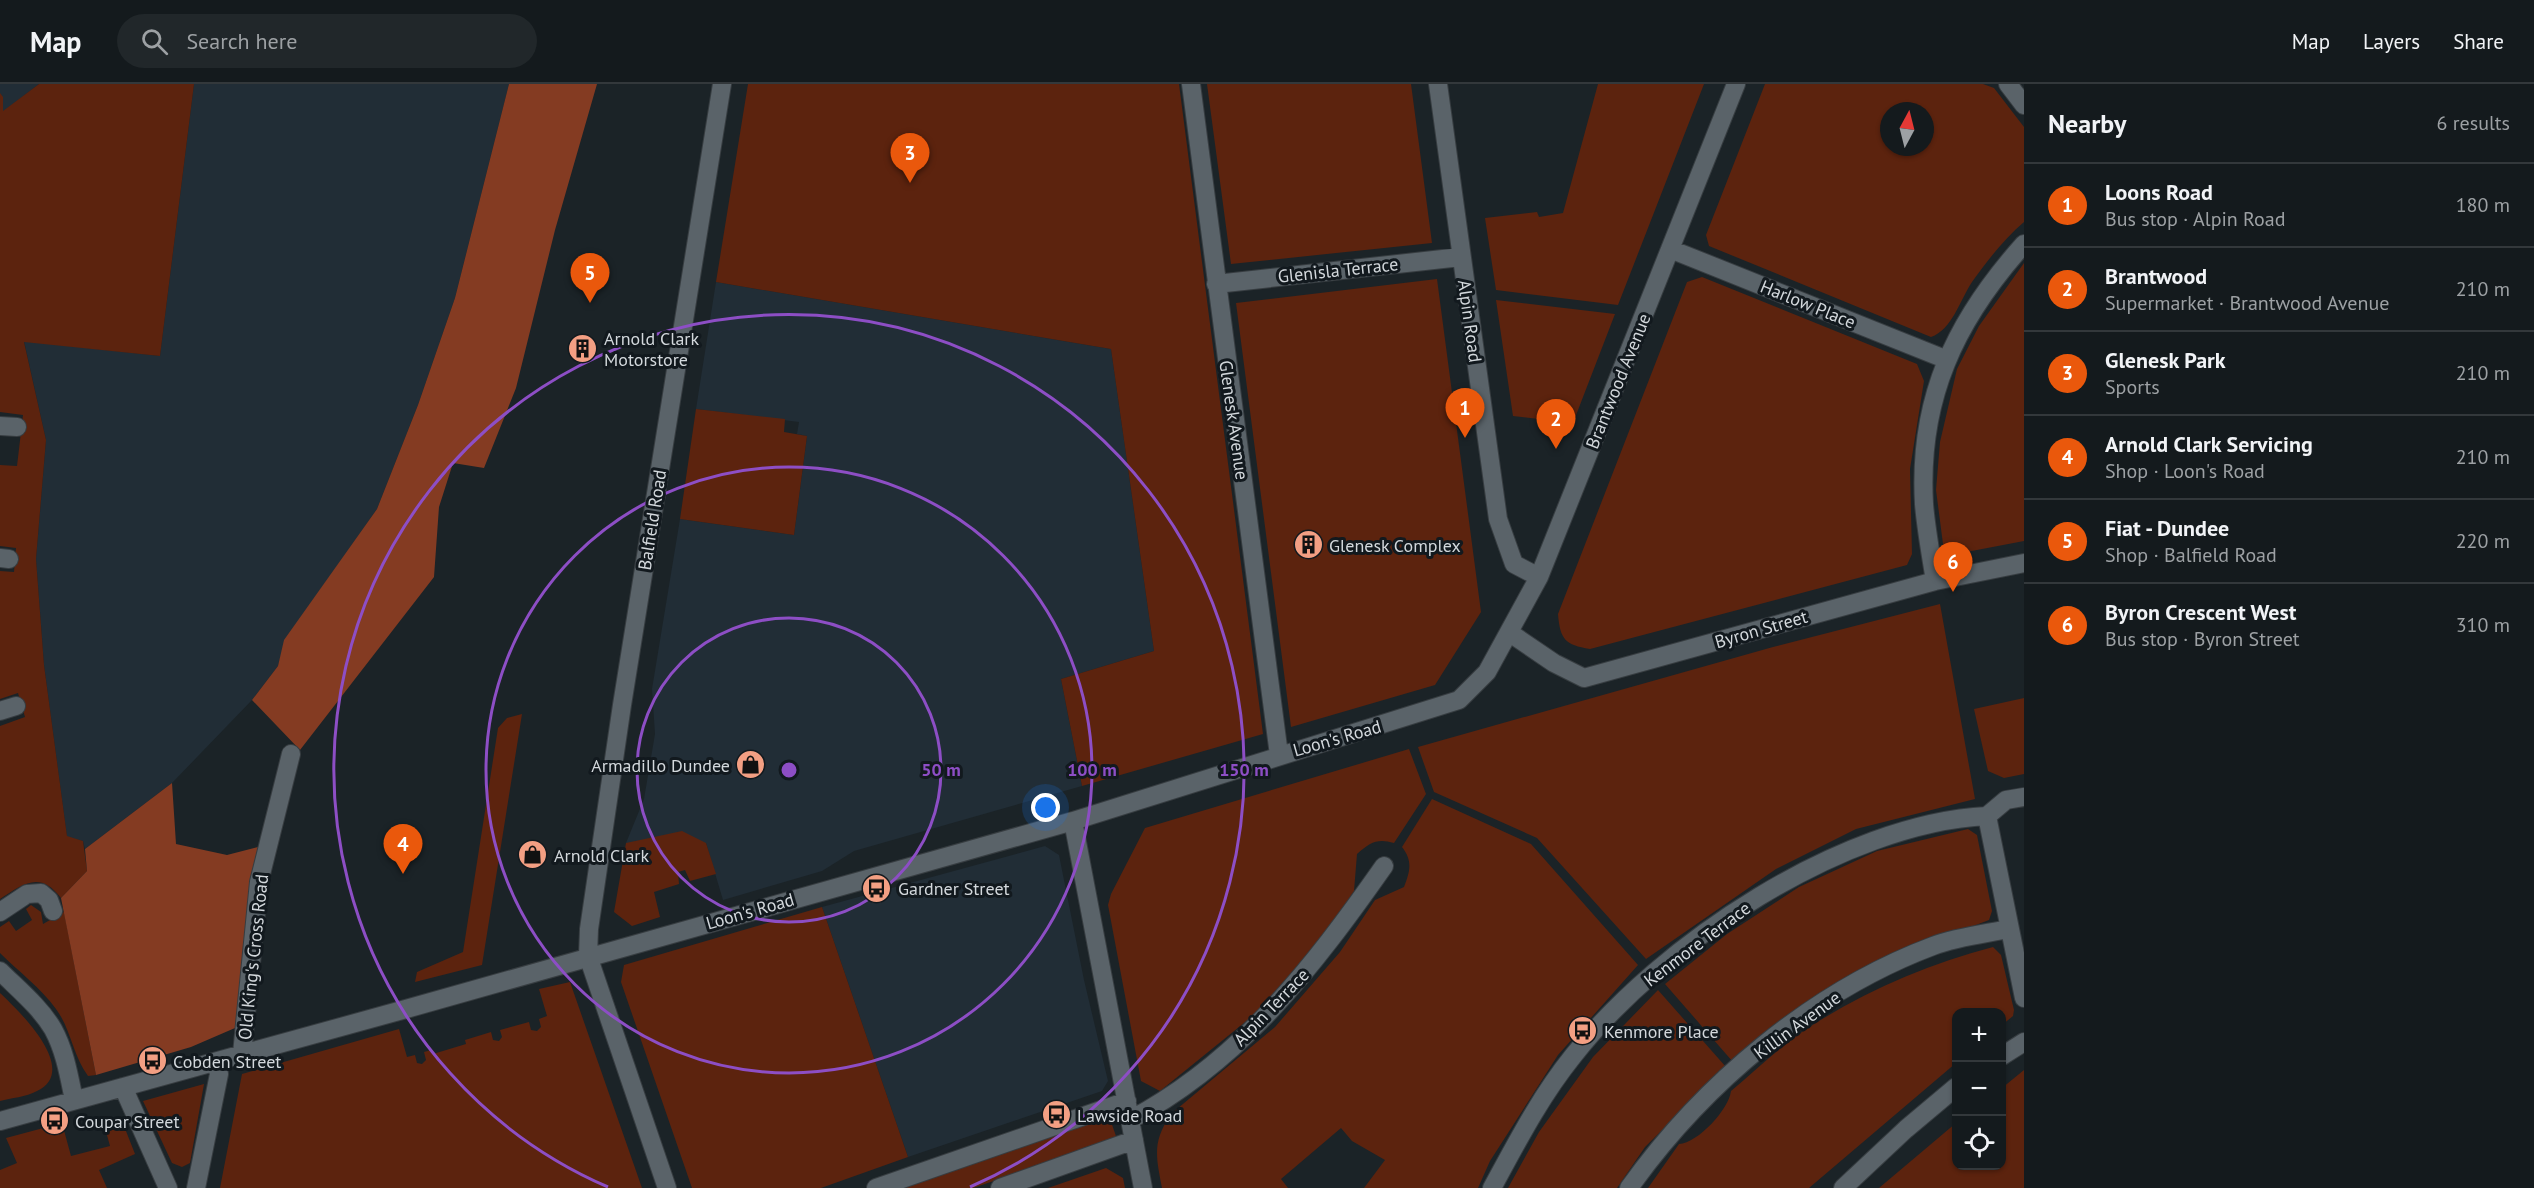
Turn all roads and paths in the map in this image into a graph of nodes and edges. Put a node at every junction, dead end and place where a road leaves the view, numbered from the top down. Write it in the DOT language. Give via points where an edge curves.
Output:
graph roads {
  1 [pos="722,84"];
  2 [pos="1191,84"];
  3 [pos="1438,84"];
  4 [pos="1736,84"];
  5 [pos="2008,84"];
  6 [pos="2024,105"];
  7 [pos="2024,244"];
  8 [pos="1671,249"];
  9 [pos="1461,257"];
  10 [pos="1216,284"];
  11 [pos="1945,359"];
  12 [pos="2024,563"];
  13 [pos="1539,577"];
  14 [pos="1935,581"];
  15 [pos="1510,633"];
  16 [pos="1487,672"];
  17 [pos="291,754"];
  18 [pos="1279,755"];
  19 [pos="2024,797"];
  20 [pos="1987,816"];
  21 [pos="1072,820"];
  22 [pos="1384,866"];
  23 [pos="0,912"];
  24 [pos="53,912"];
  25 [pos="2009,929"];
  26 [pos="588,957"];
  27 [pos="0,971"];
  28 [pos="2024,998"];
  29 [pos="2024,1042"];
  30 [pos="2006,1053"];
  31 [pos="242,1054"];
  32 [pos="216,1062"];
  33 [pos="123,1087"];
  34 [pos="1952,1090"];
  35 [pos="74,1100"];
  36 [pos="1127,1101"];
  37 [pos="1130,1120"];
  38 [pos="0,1121"];
  39 [pos="1134,1140"];
  40 [pos="168,1188"];
  41 [pos="196,1188"];
  42 [pos="667,1188"];
  43 [pos="876,1188"];
  44 [pos="1000,1188"];
  45 [pos="1143,1188"];
  46 [pos="1492,1188"];
  47 [pos="1629,1188"];
  48 [pos="1843,1188"];
  1 -- 26 [label="street, Balfield Road" via="622,705"];
  2 -- 10 [label="street, Glenesk Avenue"];
  3 -- 9 [label="street, Alpin Road"];
  4 -- 8 [label="street, Brantwood Avenue"];
  5 -- 6 [label="street"];
  7 -- 11 [label="street" via="1974,308"];
  8 -- 11 [label="street, Harlow Place"];
  8 -- 13 [label="street, Brantwood Avenue"];
  9 -- 10 [label="street, Glenisla Terrace"];
  9 -- 13 [label="street, Alpin Road" via="1498,519 1514,564"];
  10 -- 18 [label="street, Glenesk Avenue"];
  11 -- 14 [label="street" via="1936,387 1924,471 1924,505"];
  12 -- 14 [label="street, Byron Street"];
  13 -- 15 [label="street, Brantwood Avenue"];
  14 -- 15 [label="street, Byron Street" via="1584,678"];
  15 -- 16 [label="street, Brantwood Avenue"];
  16 -- 18 [label="street, Loon's Road" via="1459,700"];
  17 -- 31 [label="street, Old King's Cross Road" via="259,882"];
  18 -- 21 [label="street, Loon's Road"];
  19 -- 20 [label="street" via="2006,801"];
  20 -- 25 [label="street"];
  20 -- 46 [label="street, Kenmore Terrace" via="1961,817 1857,845 1784,882 1651,974 1574,1055 1532,1113"];
  21 -- 26 [label="street, Loon's Road"];
  21 -- 36 [label="street"];
  22 -- 37 [label="street, Alpin Terrace" via="1326,949 1261,1022 1178,1091"];
  23 -- 24 [label="street" via="27,894 41,893 49,900"];
  25 -- 28 [label="street"];
  25 -- 47 [label="street, Killin Avenue" via="1934,945 1863,978 1798,1020 1704,1100 1657,1149"];
  26 -- 31 [label="street, Loon's Road"];
  26 -- 42 [label="street"];
  27 -- 35 [label="street" via="52,1029 63,1054"];
  29 -- 30 [label="street"];
  31 -- 32 [label="street, Loon's Road"];
  32 -- 33 [label="street, Loon's Road"];
  32 -- 41 [label="street" via="219,1074"];
  33 -- 35 [label="street, Loon's Road"];
  33 -- 40 [label="street"];
  34 -- 48 [label="street"];
  35 -- 38 [label="street, Loon's Road"];
  36 -- 37 [label="street"];
  36 -- 43 [label="street"];
  37 -- 39 [label="street"];
  39 -- 44 [label="street"];
  39 -- 45 [label="street"];
}
